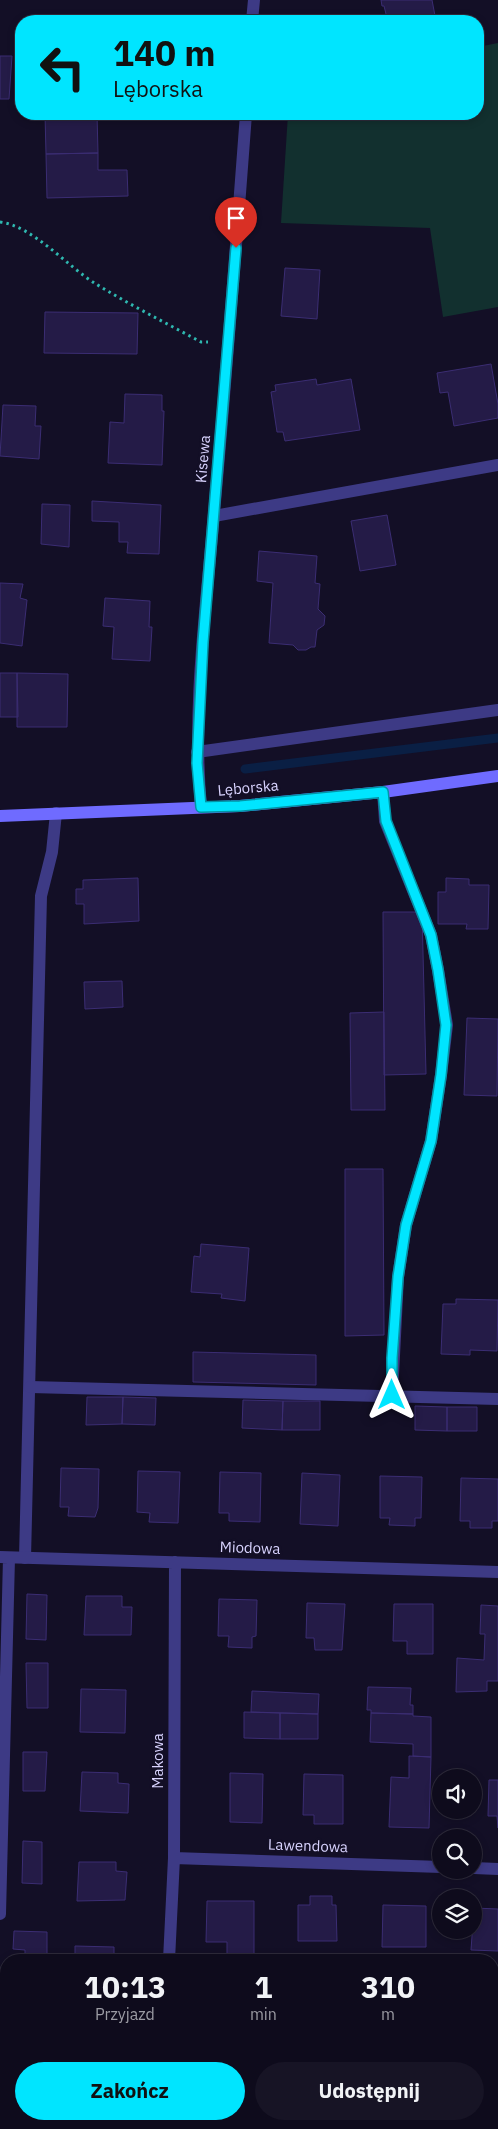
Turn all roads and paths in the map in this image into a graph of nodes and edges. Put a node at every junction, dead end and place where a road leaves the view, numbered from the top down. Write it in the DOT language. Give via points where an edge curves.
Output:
graph roads {
  1 [pos="254,0"];
  2 [pos="253,15"];
  3 [pos="246,120"];
  4 [pos="0,222"];
  5 [pos="229,343"];
  6 [pos="498,465"];
  7 [pos="214,516"];
  8 [pos="498,710"];
  9 [pos="197,752"];
  10 [pos="498,776"];
  11 [pos="383,792"];
  12 [pos="201,807"];
  13 [pos="56,813"];
  14 [pos="0,816"];
  15 [pos="30,1387"];
  16 [pos="392,1395"];
  17 [pos="498,1399"];
  18 [pos="4,1557"];
  19 [pos="25,1558"];
  20 [pos="175,1562"];
  21 [pos="498,1572"];
  22 [pos="174,1858"];
  23 [pos="432,1867"];
  24 [pos="482,1868"];
  25 [pos="498,1869"];
  26 [pos="0,1914"];
  27 [pos="169,1954"];
  1 -- 2 [label="street"];
  3 -- 5 [label="street, Kisewa"];
  4 -- 5 [label="path" via="10,223 42,243 95,284 201,342"];
  5 -- 7 [label="street, Kisewa"];
  6 -- 7 [label="street"];
  7 -- 9 [label="street, Kisewa"];
  8 -- 9 [label="street"];
  9 -- 12 [label="street, Kisewa"];
  10 -- 11 [label="main road, Lęborska"];
  11 -- 12 [label="main road, Lęborska"];
  11 -- 16 [label="street" via="386,821 431,935 446,1025 431,1141 406,1225 398,1277"];
  12 -- 13 [label="main road, Lęborska"];
  13 -- 14 [label="main road, Lęborska"];
  13 -- 15 [label="street" via="52,852 41,896"];
  15 -- 16 [label="street"];
  15 -- 19 [label="street"];
  16 -- 17 [label="street"];
  18 -- 19 [label="street, Miodowa"];
  18 -- 26 [label="street"];
  19 -- 20 [label="street, Miodowa"];
  20 -- 21 [label="street, Miodowa"];
  20 -- 22 [label="street, Makowa"];
  22 -- 23 [label="street, Lawendowa"];
  22 -- 27 [label="street, Makowa"];
  24 -- 25 [label="street"];
}
